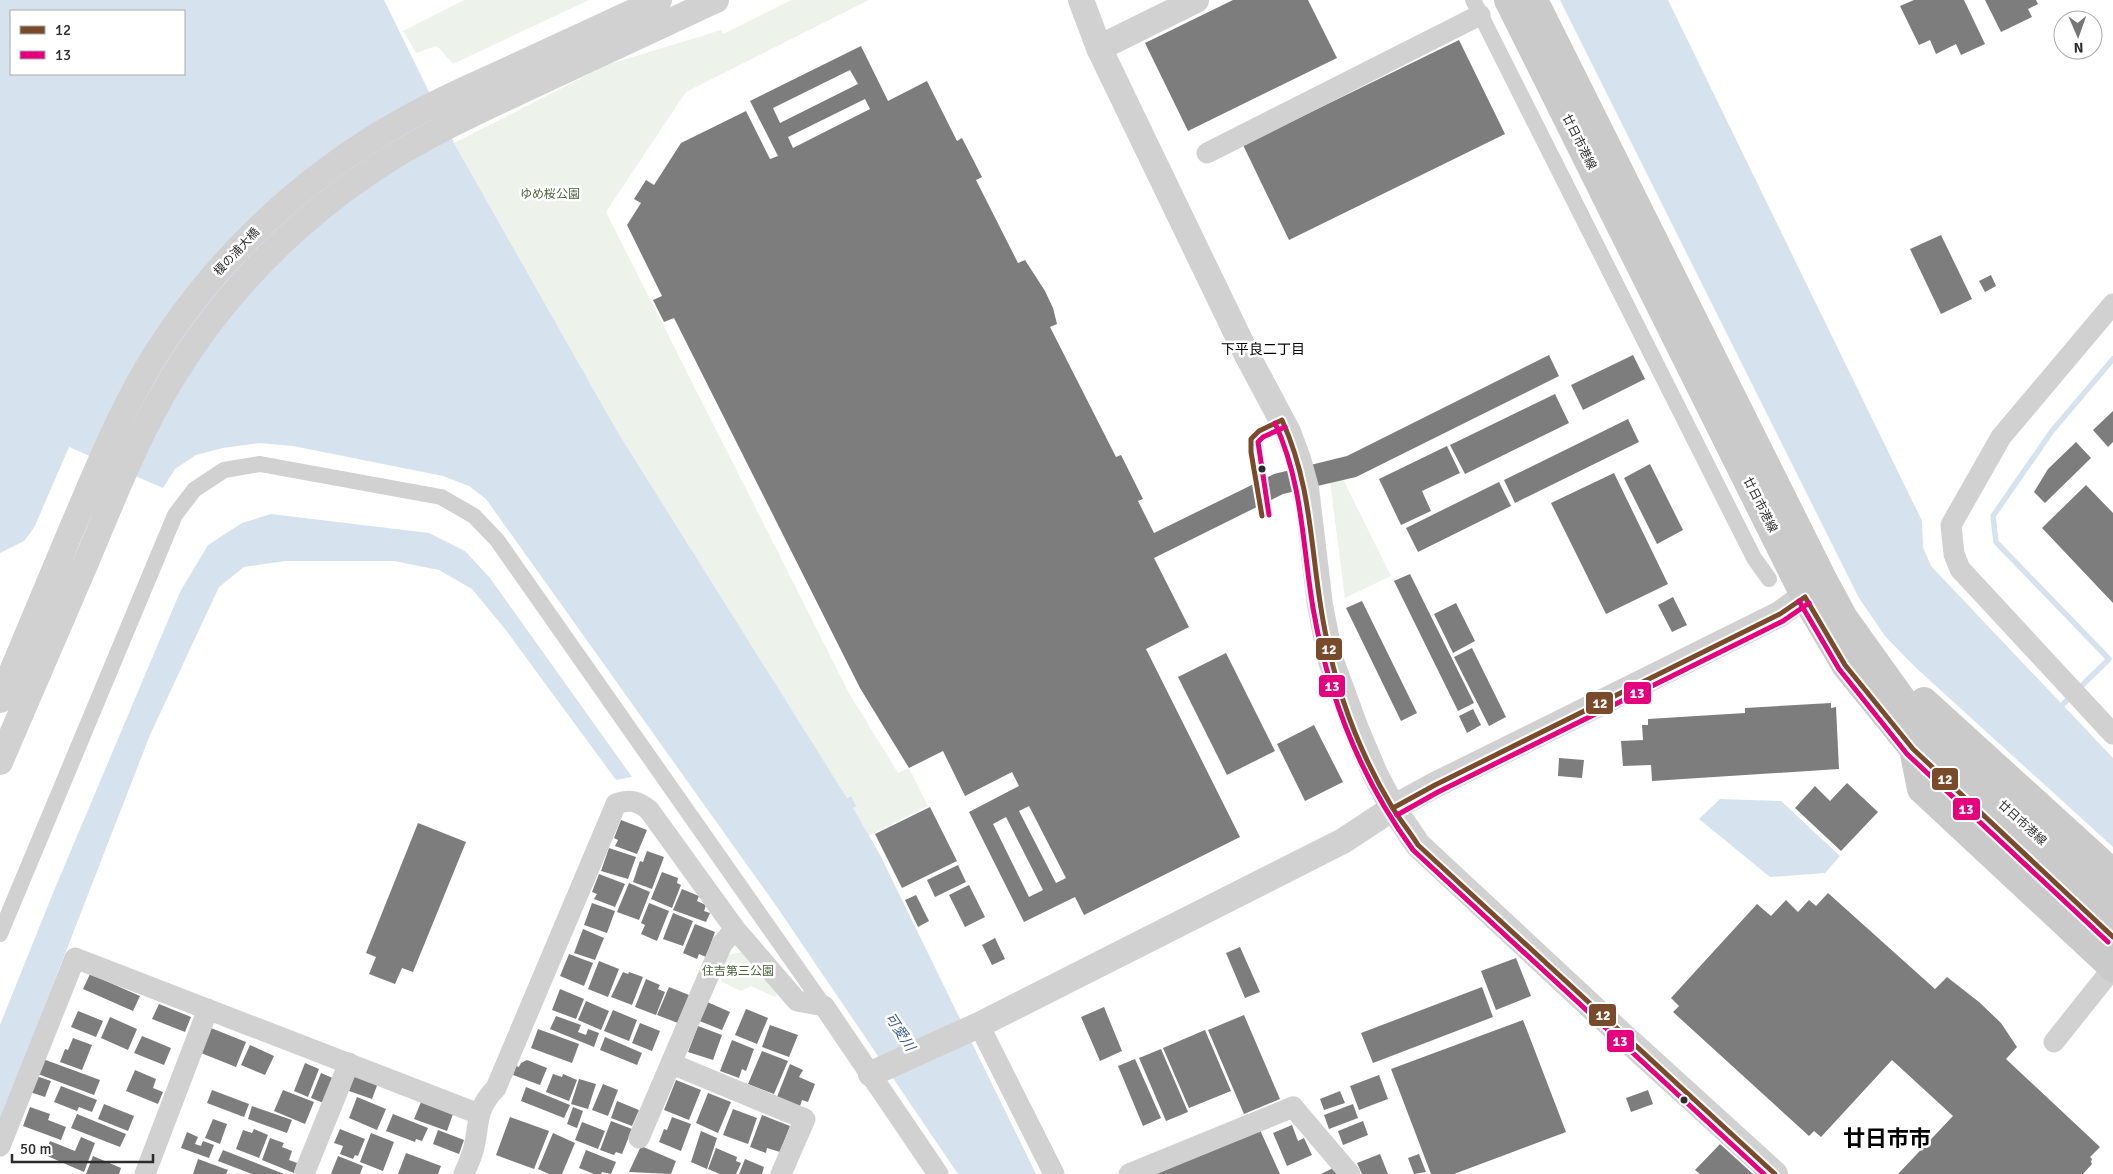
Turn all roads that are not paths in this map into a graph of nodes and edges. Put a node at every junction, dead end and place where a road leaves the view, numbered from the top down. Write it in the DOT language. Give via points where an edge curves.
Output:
graph roads {
  1 [pos="659,0"];
  2 [pos="716,0"];
  3 [pos="1081,0"];
  4 [pos="1196,0"];
  5 [pos="1508,0"];
  6 [pos="1534,0"];
  7 [pos="1476,7"];
  8 [pos="1099,48"];
  9 [pos="1207,153"];
  10 [pos="2113,304"];
  11 [pos="1769,579"];
  12 [pos="1814,589"];
  13 [pos="1869,652"];
  14 [pos="0,700"];
  15 [pos="2113,734"];
  16 [pos="1913,749"];
  17 [pos="0,762"];
  18 [pos="1393,808"];
  19 [pos="2113,874"];
  20 [pos="2113,906"];
  21 [pos="735,930"];
  22 [pos="0,934"];
  23 [pos="2113,936"];
  24 [pos="2113,968"];
  25 [pos="824,1006"];
  26 [pos="208,1009"];
  27 [pos="973,1027"];
  28 [pos="2054,1042"];
  29 [pos="349,1063"];
  30 [pos="672,1064"];
  31 [pos="876,1072"];
  32 [pos="479,1114"];
  33 [pos="639,1138"];
  34 [pos="0,1146"];
  35 [pos="145,1174"];
  36 [pos="304,1174"];
  37 [pos="464,1174"];
  38 [pos="781,1174"];
  39 [pos="938,1174"];
  40 [pos="1054,1174"];
  41 [pos="1129,1174"];
  42 [pos="1350,1174"];
  43 [pos="1774,1174"];
  1 -- 14 [label="street, 榎の浦大橋" via="446,98 385,130 329,168 239,248 205,286 165,341 130,400 97,469"];
  2 -- 17 [label="street, 榎の浦大橋" via="457,121 399,152 344,189 294,231 253,272 186,356 153,412"];
  3 -- 8 [label="street"];
  4 -- 8 [label="street"];
  5 -- 12 [label="main road, 廿日市港線"];
  6 -- 12 [label="main road, 廿日市港線"];
  7 -- 9 [label="street"];
  7 -- 11 [label="street" via="1749,550"];
  8 -- 18 [label="street" via="1247,355 1288,432 1306,488 1320,605 1331,662 1356,730"];
  10 -- 15 [label="street" via="2001,438 1951,525 1954,554 1960,569"];
  12 -- 13 [label="main road, 廿日市港線" via="1844,618"];
  12 -- 16 [label="main road, 廿日市港線" via="1845,665"];
  12 -- 18 [label="street" via="1780,614"];
  13 -- 19 [label="main road"];
  13 -- 20 [label="main road, 廿日市港線" via="1912,713 1978,783"];
  16 -- 23 [label="main road, 廿日市港線"];
  16 -- 24 [label="main road" via="1921,789"];
  18 -- 27 [label="street" via="1343,841"];
  18 -- 43 [label="street" via="1418,845"];
  21 -- 25 [label="street" via="797,1001"];
  21 -- 30 [label="street" via="722,944"];
  21 -- 32 [label="street" via="649,810 639,802 616,804 496,1088"];
  22 -- 25 [label="street" via="175,515 194,490 224,470 260,464 441,497 474,516 497,540"];
  24 -- 28 [label="street"];
  25 -- 31 [label="street"];
  26 -- 29 [label="street"];
  26 -- 34 [label="street" via="75,958"];
  26 -- 35 [label="street"];
  27 -- 31 [label="street"];
  27 -- 40 [label="street"];
  29 -- 32 [label="street"];
  29 -- 36 [label="street"];
  30 -- 33 [label="street"];
  30 -- 38 [label="street" via="805,1119"];
  31 -- 39 [label="street"];
  32 -- 37 [label="street" via="474,1148"];
  41 -- 42 [label="street" via="1293,1107"];
}
